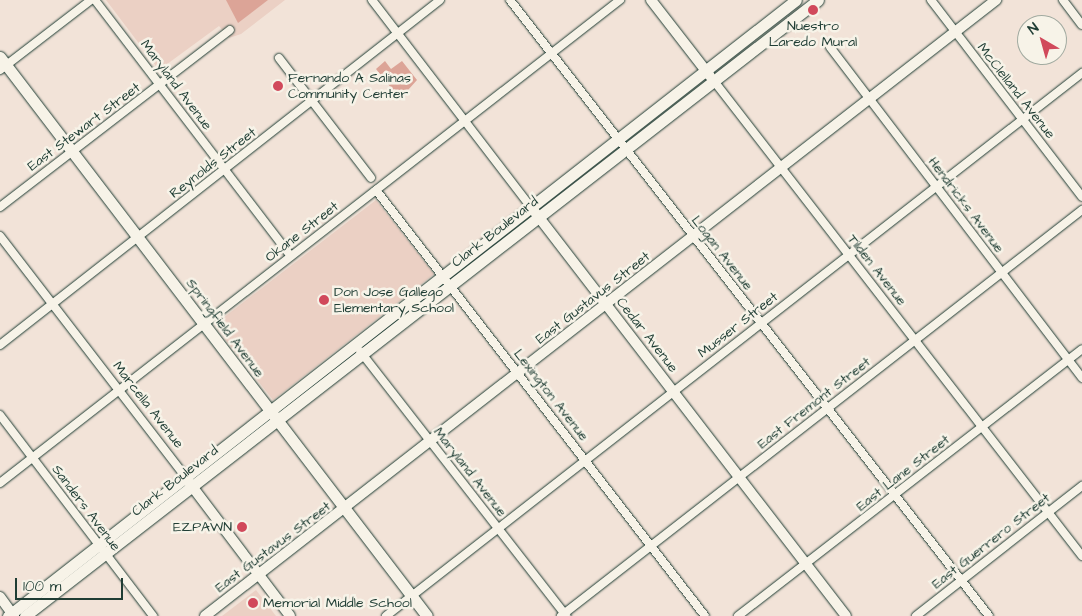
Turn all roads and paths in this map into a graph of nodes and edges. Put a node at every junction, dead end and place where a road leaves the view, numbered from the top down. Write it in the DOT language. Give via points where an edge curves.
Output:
graph roads {
  1 [pos="91,0"];
  2 [pos="96,0"];
  3 [pos="372,0"];
  4 [pos="440,0"];
  5 [pos="510,0"];
  6 [pos="620,0"];
  7 [pos="651,0"];
  8 [pos="818,0"];
  9 [pos="931,0"];
  10 [pos="996,0"];
  11 [pos="1062,0"];
  12 [pos="792,1"];
  13 [pos="799,14"];
  14 [pos="1082,25"];
  15 [pos="230,30"];
  16 [pos="955,32"];
  17 [pos="397,33"];
  18 [pos="830,47"];
  19 [pos="551,53"];
  20 [pos="279,58"];
  21 [pos="2,64"];
  22 [pos="706,71"];
  23 [pos="1082,73"];
  24 [pos="714,81"];
  25 [pos="158,84"];
  26 [pos="870,99"];
  27 [pos="312,101"];
  28 [pos="1022,119"];
  29 [pos="465,121"];
  30 [pos="618,139"];
  31 [pos="626,149"];
  32 [pos="72,152"];
  33 [pos="781,168"];
  34 [pos="225,170"];
  35 [pos="371,178"];
  36 [pos="936,187"];
  37 [pos="376,190"];
  38 [pos="1082,197"];
  39 [pos="0,207"];
  40 [pos="531,207"];
  41 [pos="1082,210"];
  42 [pos="539,217"];
  43 [pos="0,236"];
  44 [pos="137,237"];
  45 [pos="694,237"];
  46 [pos="849,255"];
  47 [pos="292,256"];
  48 [pos="1002,272"];
  49 [pos="443,275"];
  50 [pos="451,286"];
  51 [pos="52,304"];
  52 [pos="607,305"];
  53 [pos="761,323"];
  54 [pos="203,325"];
  55 [pos="914,340"];
  56 [pos="355,344"];
  57 [pos="0,345"];
  58 [pos="1082,349"];
  59 [pos="363,354"];
  60 [pos="1068,360"];
  61 [pos="519,374"];
  62 [pos="1082,378"];
  63 [pos="119,390"];
  64 [pos="673,392"];
  65 [pos="827,408"];
  66 [pos="268,411"];
  67 [pos="0,415"];
  68 [pos="276,421"];
  69 [pos="982,427"];
  70 [pos="431,442"];
  71 [pos="32,458"];
  72 [pos="586,460"];
  73 [pos="185,476"];
  74 [pos="739,477"];
  75 [pos="0,483"];
  76 [pos="1082,486"];
  77 [pos="191,488"];
  78 [pos="895,495"];
  79 [pos="344,509"];
  80 [pos="1048,512"];
  81 [pos="498,528"];
  82 [pos="651,545"];
  83 [pos="101,549"];
  84 [pos="1082,556"];
  85 [pos="806,564"];
  86 [pos="258,576"];
  87 [pos="961,580"];
  88 [pos="412,596"];
  89 [pos="0,597"];
  90 [pos="11,615"];
  91 [pos="564,615"];
  92 [pos="25,616"];
  93 [pos="153,616"];
  94 [pos="205,616"];
  95 [pos="290,616"];
  96 [pos="386,616"];
  97 [pos="427,616"];
  98 [pos="705,616"];
  99 [pos="738,616"];
  100 [pos="846,616"];
  101 [pos="916,616"];
  102 [pos="989,616"];
  1 -- 21 [label="street"];
  2 -- 25 [label="street, Maryland Avenue"];
  3 -- 17 [label="street, Cedar Avenue"];
  4 -- 17 [label="street, Reynolds Street"];
  5 -- 19 [label="street, Logan Avenue"];
  6 -- 19 [label="street, Okane Street"];
  7 -- 22 [label="street, Tilden Avenue"];
  8 -- 13 [label="main road, Clark Boulevard"];
  9 -- 16 [label="street, McClelland Avenue"];
  10 -- 16 [label="street, East Gustavus Street"];
  11 -- 14 [label="street"];
  12 -- 13 [label="street"];
  12 -- 22 [label="main road, Clark Boulevard"];
  13 -- 24 [label="main road, Clark Boulevard"];
  15 -- 25 [label="street, East Stewart Street"];
  16 -- 26 [label="street, East Gustavus Street"];
  16 -- 28 [label="street, McClelland Avenue"];
  17 -- 27 [label="street, Reynolds Street"];
  17 -- 29 [label="street, Cedar Avenue"];
  18 -- 26 [label="street, Hendricks Avenue"];
  19 -- 29 [label="street, Okane Street"];
  19 -- 30 [label="street, Logan Avenue"];
  20 -- 27 [label="street"];
  21 -- 32 [label="main road, Springfield Avenue"];
  22 -- 24 [label="street, Tilden Avenue"];
  22 -- 30 [label="main road, Clark Boulevard"];
  23 -- 28 [label="street, Musser Street"];
  24 -- 31 [label="main road, Clark Boulevard"];
  24 -- 33 [label="street, Tilden Avenue"];
  25 -- 32 [label="street, East Stewart Street"];
  25 -- 34 [label="street, Maryland Avenue"];
  26 -- 33 [label="street, East Gustavus Street"];
  26 -- 36 [label="street, Hendricks Avenue"];
  27 -- 34 [label="street, Reynolds Street"];
  27 -- 35 [label="street"];
  28 -- 36 [label="street, Musser Street"];
  28 -- 38 [label="street, McClelland Avenue"];
  29 -- 37 [label="street, Okane Street"];
  29 -- 40 [label="street, Cedar Avenue"];
  30 -- 31 [label="street, Logan Avenue"];
  30 -- 40 [label="main road, Clark Boulevard"];
  31 -- 42 [label="main road, Clark Boulevard"];
  31 -- 45 [label="street, Logan Avenue"];
  32 -- 39 [label="street, East Stewart Street"];
  32 -- 44 [label="main road, Springfield Avenue"];
  33 -- 45 [label="street, East Gustavus Street"];
  33 -- 46 [label="street, Tilden Avenue"];
  34 -- 44 [label="street, Reynolds Street"];
  34 -- 47 [label="street, Maryland Avenue"];
  36 -- 46 [label="street, Musser Street"];
  36 -- 48 [label="street, Hendricks Avenue"];
  37 -- 47 [label="street, Okane Street"];
  37 -- 49 [label="street, Lexington Avenue"];
  40 -- 42 [label="street, Cedar Avenue"];
  40 -- 49 [label="main road, Clark Boulevard"];
  41 -- 48 [label="street, East Fremont Street"];
  42 -- 50 [label="main road, Clark Boulevard"];
  42 -- 52 [label="street, Cedar Avenue"];
  43 -- 51 [label="street, Marcella Avenue"];
  44 -- 51 [label="street, Reynolds Street"];
  44 -- 54 [label="main road, Springfield Avenue"];
  45 -- 52 [label="street, East Gustavus Street"];
  45 -- 53 [label="street, Logan Avenue"];
  46 -- 53 [label="street, Musser Street"];
  46 -- 55 [label="street, Tilden Avenue"];
  47 -- 54 [label="street, Okane Street"];
  48 -- 55 [label="street, East Fremont Street"];
  48 -- 60 [label="street, Hendricks Avenue"];
  49 -- 50 [label="street, Lexington Avenue"];
  49 -- 56 [label="main road, Clark Boulevard"];
  50 -- 59 [label="main road, Clark Boulevard"];
  50 -- 61 [label="street, Lexington Avenue"];
  51 -- 57 [label="street, Reynolds Street"];
  51 -- 63 [label="street, Marcella Avenue"];
  52 -- 61 [label="street, East Gustavus Street"];
  52 -- 64 [label="street, Cedar Avenue"];
  53 -- 64 [label="street, Musser Street"];
  53 -- 65 [label="street, Logan Avenue"];
  54 -- 63 [label="street, Okane Street"];
  54 -- 66 [label="main road, Springfield Avenue"];
  55 -- 65 [label="street, East Fremont Street"];
  55 -- 69 [label="street, Tilden Avenue"];
  56 -- 59 [label="street, Maryland Avenue"];
  56 -- 66 [label="main road, Clark Boulevard"];
  58 -- 60 [label="street, East Lane Street"];
  59 -- 68 [label="main road, Clark Boulevard"];
  59 -- 70 [label="street, Maryland Avenue"];
  60 -- 62 [label="street, Hendricks Avenue"];
  60 -- 69 [label="street, East Lane Street"];
  61 -- 70 [label="street, East Gustavus Street"];
  61 -- 72 [label="street, Lexington Avenue"];
  63 -- 71 [label="street, Okane Street"];
  63 -- 73 [label="street, Marcella Avenue"];
  64 -- 72 [label="street, Musser Street"];
  64 -- 74 [label="street, Cedar Avenue"];
  65 -- 74 [label="street, East Fremont Street"];
  65 -- 78 [label="street, Logan Avenue"];
  66 -- 68 [label="main road, Springfield Avenue"];
  66 -- 73 [label="main road, Clark Boulevard"];
  67 -- 71 [label="street, Sanders Avenue"];
  68 -- 77 [label="main road, Clark Boulevard"];
  68 -- 79 [label="main road, Springfield Avenue"];
  69 -- 78 [label="street, East Lane Street"];
  69 -- 80 [label="street, Tilden Avenue"];
  70 -- 79 [label="street, East Gustavus Street"];
  70 -- 81 [label="street, Maryland Avenue"];
  71 -- 75 [label="street, Okane Street"];
  71 -- 83 [label="street, Sanders Avenue"];
  72 -- 81 [label="street, Musser Street"];
  72 -- 82 [label="street, Lexington Avenue"];
  73 -- 77 [label="street, Marcella Avenue"];
  73 -- 83 [label="main road, Clark Boulevard"];
  74 -- 82 [label="street, East Fremont Street"];
  74 -- 85 [label="street, Cedar Avenue"];
  76 -- 80 [label="street, East Guerrero Street"];
  77 -- 83 [label="main road, Clark Boulevard"];
  77 -- 86 [label="street, Marcella Avenue"];
  78 -- 85 [label="street, East Lane Street"];
  78 -- 87 [label="street, Logan Avenue"];
  79 -- 86 [label="street, East Gustavus Street"];
  79 -- 88 [label="main road, Springfield Avenue"];
  80 -- 84 [label="street, Tilden Avenue"];
  80 -- 87 [label="street, East Guerrero Street"];
  81 -- 88 [label="street, Musser Street"];
  81 -- 91 [label="street, Maryland Avenue"];
  82 -- 91 [label="street, East Fremont Street"];
  82 -- 98 [label="street, Lexington Avenue"];
  83 -- 90 [label="main road, Clark Boulevard"];
  83 -- 92 [label="main road, Clark Boulevard"];
  83 -- 93 [label="street, Sanders Avenue"];
  85 -- 99 [label="street, East Lane Street"];
  85 -- 100 [label="street, Cedar Avenue"];
  86 -- 94 [label="street, East Gustavus Street"];
  86 -- 95 [label="street, Marcella Avenue"];
  87 -- 101 [label="street, East Guerrero Street"];
  87 -- 102 [label="street, Logan Avenue"];
  88 -- 96 [label="street, Musser Street"];
  88 -- 97 [label="main road, Springfield Avenue"];
  89 -- 90 [label="street"];
}
